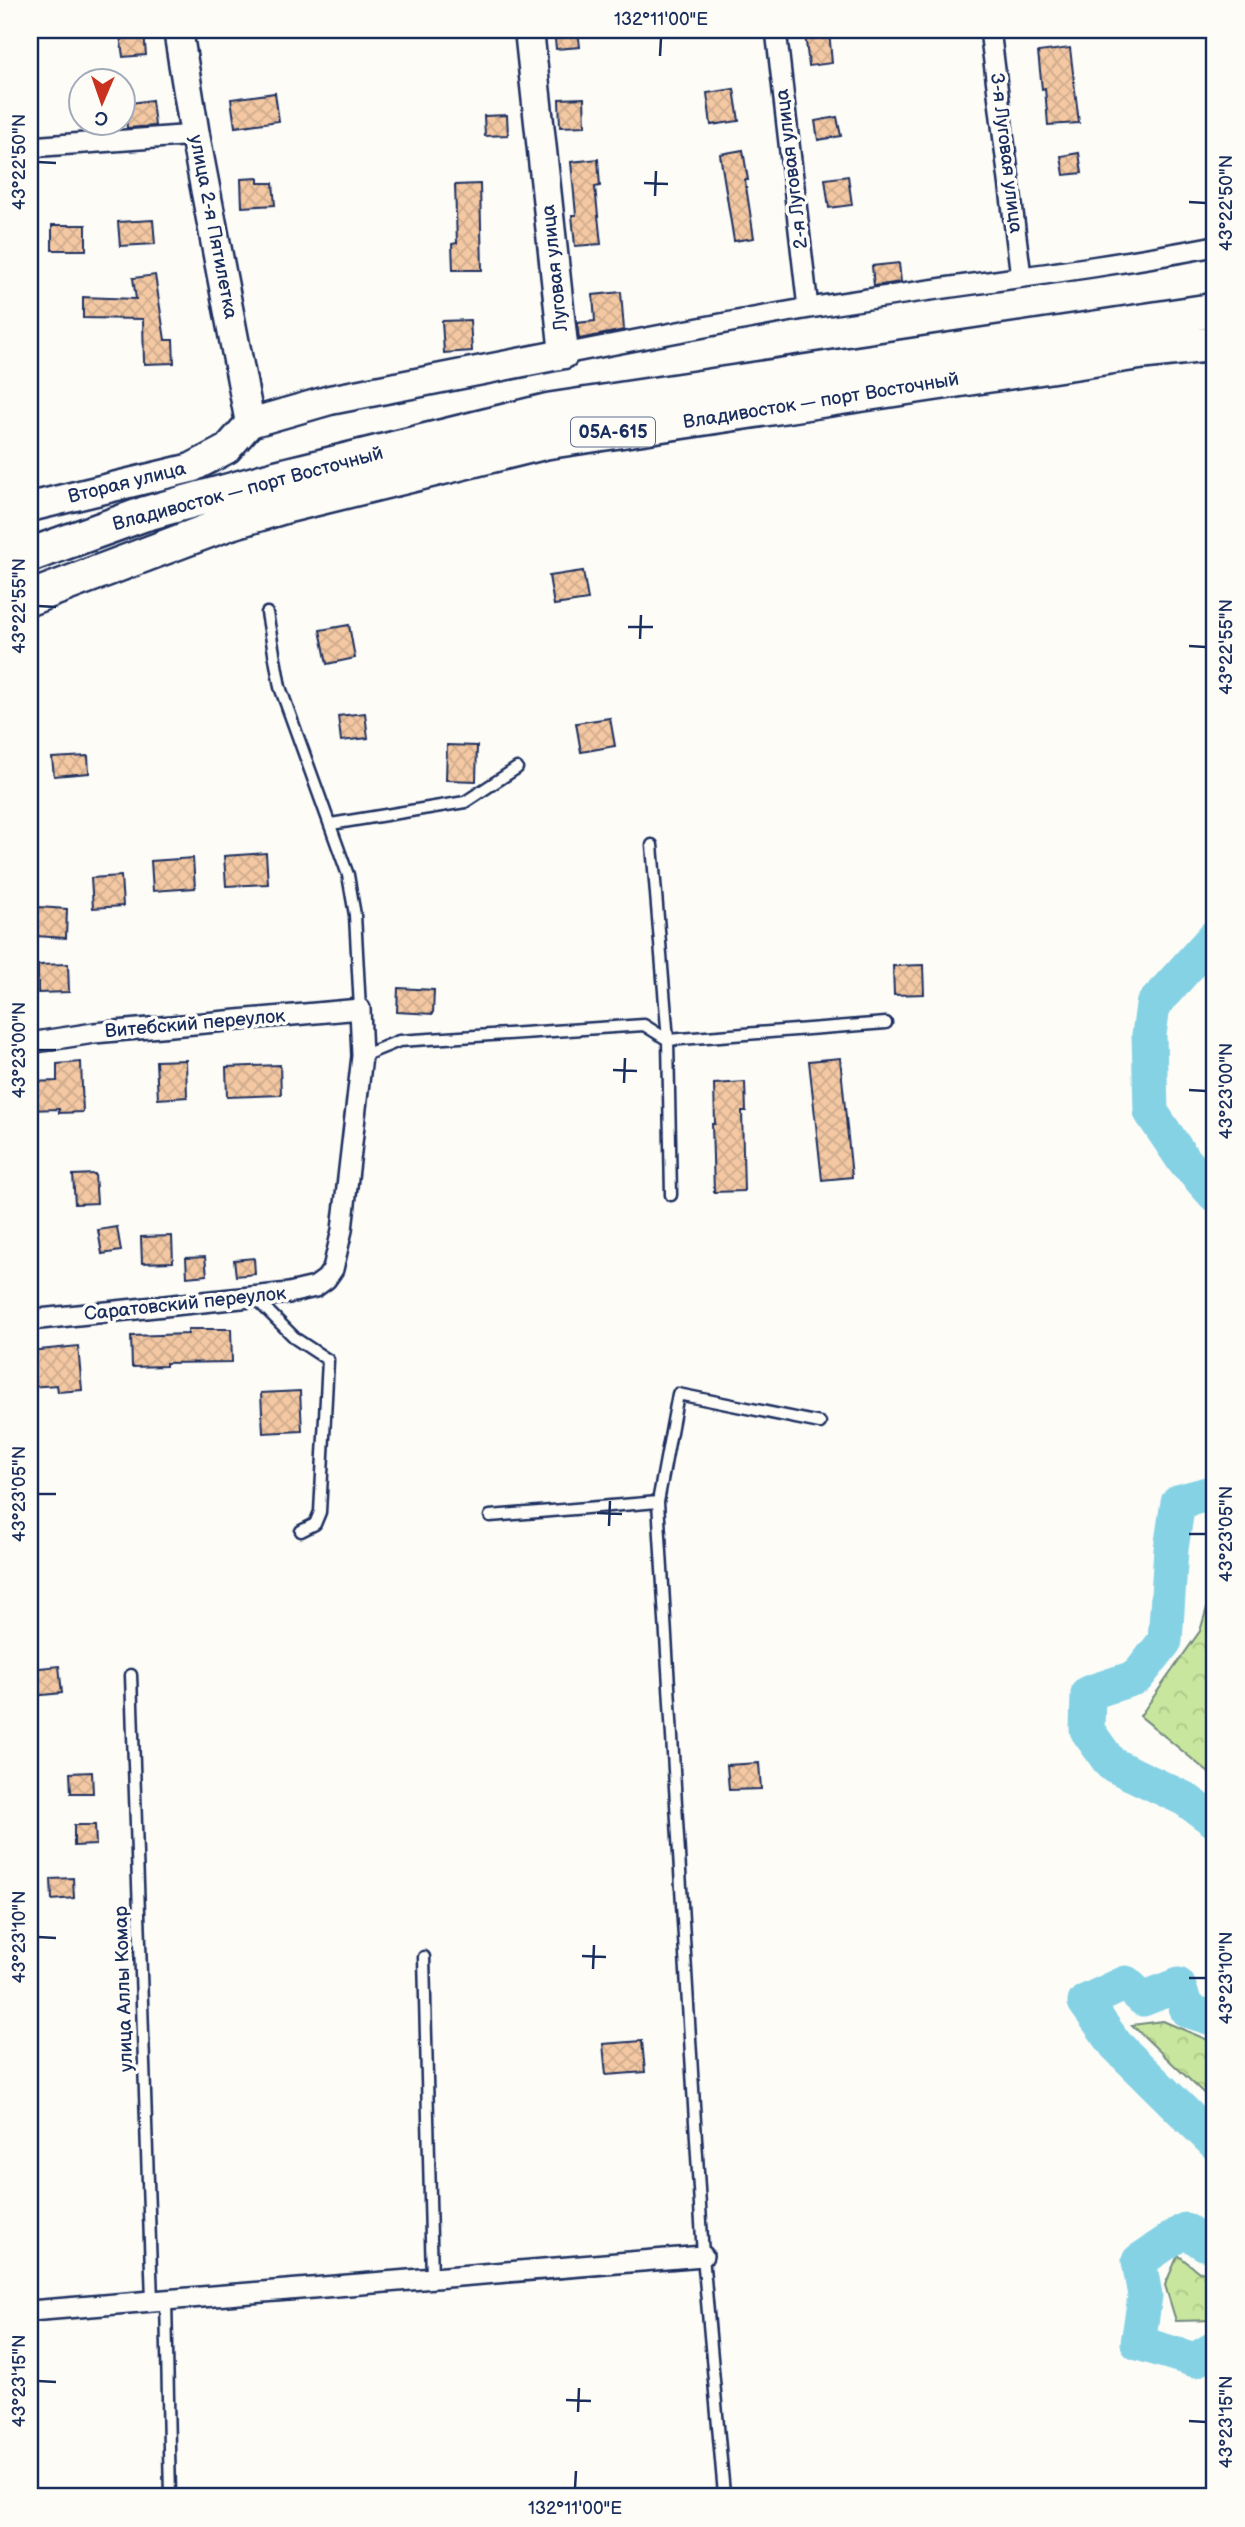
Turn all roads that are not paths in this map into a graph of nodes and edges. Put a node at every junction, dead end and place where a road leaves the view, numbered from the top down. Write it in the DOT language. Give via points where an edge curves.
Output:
graph roads {
  1 [pos="178,30"];
  2 [pos="529,30"];
  3 [pos="776,30"];
  4 [pos="990,30"];
  5 [pos="195,135"];
  6 [pos="30,147"];
  7 [pos="1215,246"];
  8 [pos="1021,276"];
  9 [pos="808,308"];
  10 [pos="1215,310"];
  11 [pos="1215,344"];
  12 [pos="564,354"];
  13 [pos="250,423"];
  14 [pos="30,508"];
  15 [pos="30,555"];
  16 [pos="30,598"];
  17 [pos="267,613"];
  18 [pos="517,768"];
  19 [pos="331,824"];
  20 [pos="652,845"];
  21 [pos="360,1009"];
  22 [pos="886,1023"];
  23 [pos="668,1040"];
  24 [pos="30,1043"];
  25 [pos="362,1056"];
  26 [pos="671,1195"];
  27 [pos="253,1296"];
  28 [pos="30,1320"];
  29 [pos="820,1423"];
  30 [pos="658,1502"];
  31 [pos="490,1516"];
  32 [pos="301,1531"];
  33 [pos="131,1675"];
  34 [pos="424,1957"];
  35 [pos="703,2256"];
  36 [pos="432,2278"];
  37 [pos="159,2300"];
  38 [pos="30,2311"];
  39 [pos="724,2494"];
  40 [pos="170,2497"];
  1 -- 5 [label="main road, улица 2-я Пятилетка"];
  2 -- 12 [label="main road, Луговая улица"];
  3 -- 9 [label="street, 2-я Луговая улица"];
  4 -- 8 [label="street, 3-я Луговая улица"];
  5 -- 6 [label="street"];
  5 -- 13 [label="main road, улица 2-я Пятилетка"];
  7 -- 8 [label="street" via="1135,262"];
  8 -- 9 [label="street"];
  9 -- 12 [label="street"];
  10 -- 15 [label="highway, Владивосток — порт Восточный / 05А-615" via="550,410 144,514"];
  11 -- 16 [label="highway, Владивосток — порт Восточный / 05А-615" via="546,442 286,506"];
  12 -- 13 [label="main road, Луговая улица" via="330,400"];
  13 -- 14 [label="main road, Вторая улица" via="227,449 191,468"];
  17 -- 19 [label="lane" via="280,687"];
  18 -- 19 [label="lane" via="465,802"];
  19 -- 21 [label="lane" via="355,915"];
  20 -- 23 [label="lane"];
  21 -- 24 [label="street, Витебский переулок"];
  21 -- 25 [label="street"];
  22 -- 23 [label="lane"];
  23 -- 25 [label="lane" via="643,1026 399,1041"];
  23 -- 26 [label="lane"];
  25 -- 27 [label="street, Саратовский переулок" via="342,1230 332,1269 315,1287"];
  27 -- 28 [label="street, Саратовский переулок"];
  27 -- 32 [label="lane" via="296,1339 328,1360 320,1512 315,1524"];
  29 -- 30 [label="lane" via="678,1394"];
  30 -- 31 [label="lane"];
  30 -- 35 [label="lane"];
  33 -- 37 [label="lane, улица Аллы Комар"];
  34 -- 36 [label="lane"];
  35 -- 36 [label="street"];
  35 -- 39 [label="lane"];
  36 -- 37 [label="street"];
  37 -- 38 [label="street"];
  37 -- 40 [label="lane, улица Аллы Комар"];
}
